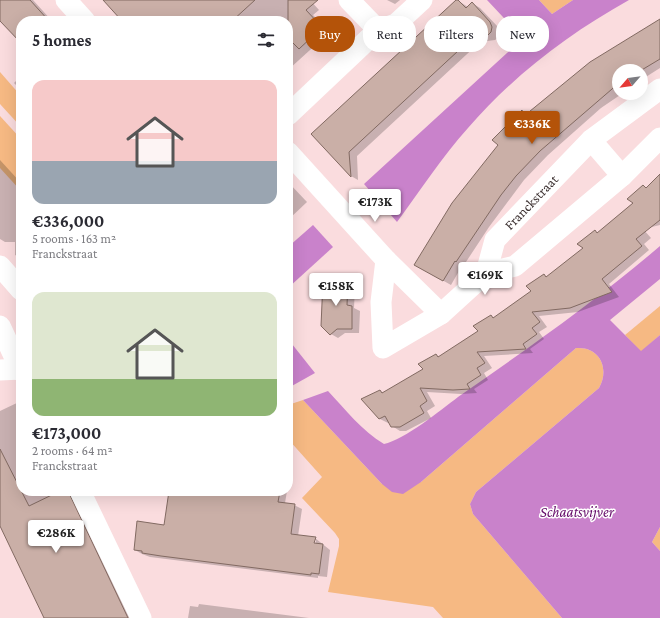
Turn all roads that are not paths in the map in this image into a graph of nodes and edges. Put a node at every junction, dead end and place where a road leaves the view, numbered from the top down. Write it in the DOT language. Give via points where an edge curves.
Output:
graph roads {
  1 [pos="66,0"];
  2 [pos="349,0"];
  3 [pos="422,0"];
  4 [pos="80,16"];
  5 [pos="364,16"];
  6 [pos="405,16"];
  7 [pos="363,44"];
  8 [pos="660,90"];
  9 [pos="293,110"];
  10 [pos="660,138"];
  11 [pos="591,140"];
  12 [pos="293,158"];
  13 [pos="622,176"];
  14 [pos="386,260"];
  15 [pos="0,266"];
  16 [pos="486,273"];
  17 [pos="16,284"];
  18 [pos="441,314"];
  19 [pos="0,326"];
  20 [pos="16,370"];
  21 [pos="82,496"];
  22 [pos="141,618"];
  1 -- 4 [label="street"];
  2 -- 5 [label="street"];
  3 -- 6 [label="street"];
  7 -- 9 [label="street"];
  8 -- 11 [label="street, Franckstraat"];
  10 -- 13 [label="street"];
  11 -- 13 [label="street"];
  11 -- 16 [label="street, Franckstraat" via="496,240"];
  12 -- 14 [label="street"];
  13 -- 16 [label="street" via="515,266"];
  14 -- 18 [label="street"];
  14 -- 18 [label="street" via="381,302 383,348"];
  15 -- 17 [label="street"];
  16 -- 18 [label="street"];
  19 -- 20 [label="street"];
  21 -- 22 [label="street"];
}
